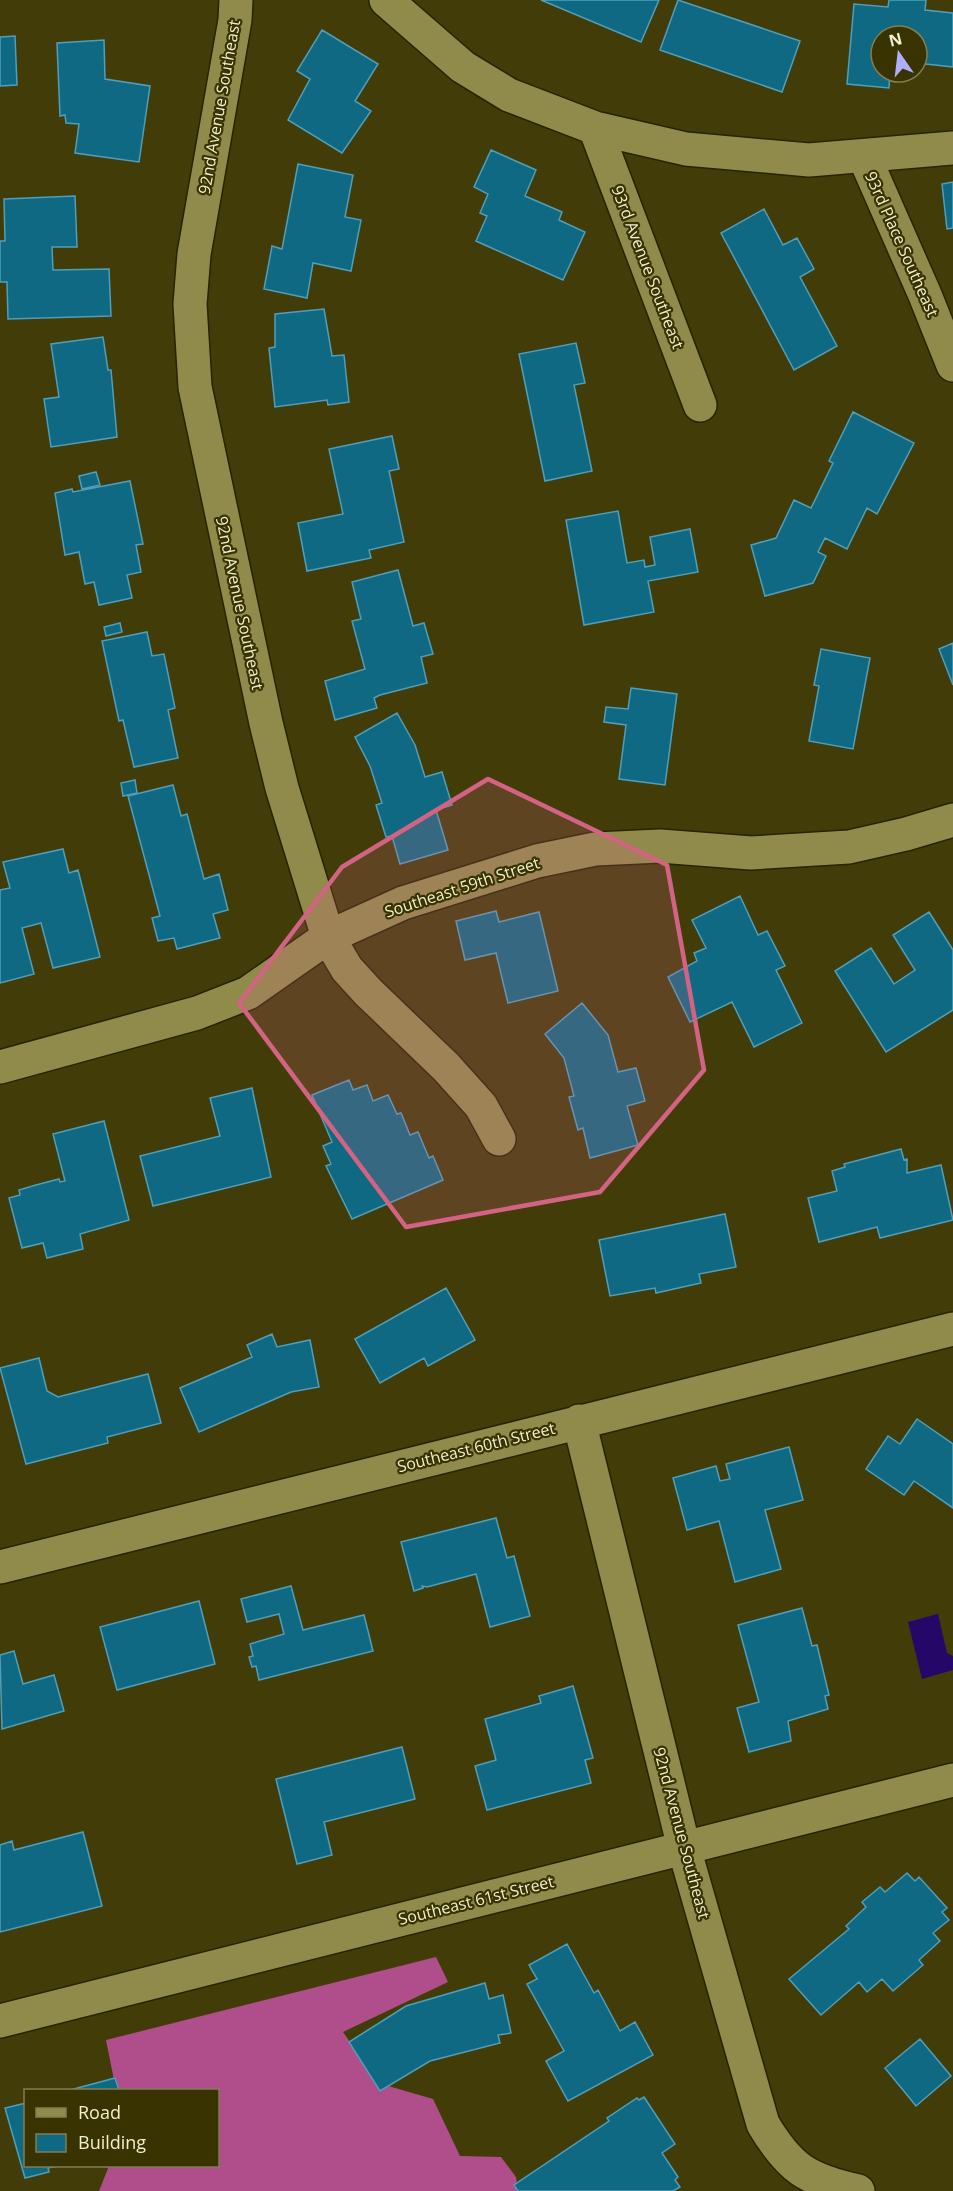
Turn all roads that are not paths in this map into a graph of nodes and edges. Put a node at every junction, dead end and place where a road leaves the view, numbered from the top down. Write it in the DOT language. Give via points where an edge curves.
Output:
graph roads {
  1 [pos="236,0"];
  2 [pos="386,0"];
  3 [pos="595,128"];
  4 [pos="953,148"];
  5 [pos="864,156"];
  6 [pos="953,365"];
  7 [pos="700,405"];
  8 [pos="953,820"];
  9 [pos="328,937"];
  10 [pos="0,1067"];
  11 [pos="499,1139"];
  12 [pos="953,1329"];
  13 [pos="579,1421"];
  14 [pos="0,1567"];
  15 [pos="953,1780"];
  16 [pos="684,1848"];
  17 [pos="0,2021"];
  18 [pos="858,2191"];
  1 -- 9 [label="street, 92nd Avenue Southeast" via="194,254 190,304 195,387 266,723"];
  2 -- 3 [label="street" via="463,67 509,94"];
  3 -- 5 [label="street" via="686,149 810,160"];
  3 -- 7 [label="street, 93rd Avenue Southeast"];
  4 -- 5 [label="street"];
  5 -- 6 [label="street, 93rd Place Southeast"];
  8 -- 9 [label="street, Southeast 59th Street" via="849,847 751,853 660,846 595,849 537,861 403,903"];
  9 -- 10 [label="street, Southeast 59th Street" via="248,993 197,1013"];
  9 -- 11 [label="street, 92nd Avenue Southeast" via="347,969 481,1106"];
  12 -- 13 [label="street, Southeast 60th Street"];
  13 -- 14 [label="street, Southeast 60th Street"];
  13 -- 16 [label="street, 92nd Avenue Southeast"];
  15 -- 16 [label="street, Southeast 61st Street"];
  16 -- 17 [label="street, Southeast 61st Street"];
  16 -- 18 [label="street, 92nd Avenue Southeast" via="763,2124 780,2152 805,2174"];
}
